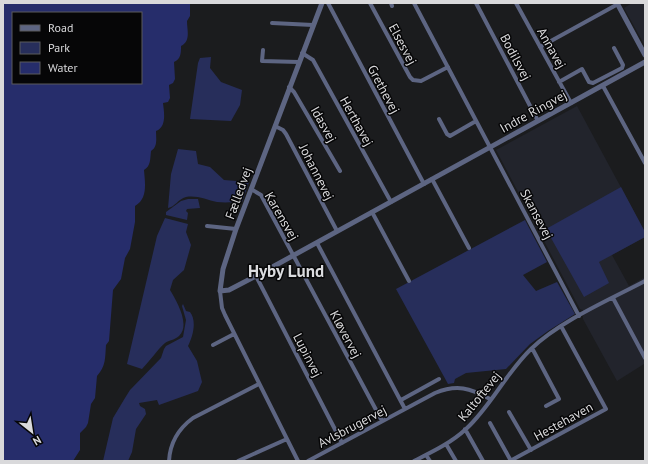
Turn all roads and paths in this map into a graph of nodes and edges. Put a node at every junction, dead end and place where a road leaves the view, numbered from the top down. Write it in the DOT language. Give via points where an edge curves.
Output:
graph roads {
  1 [pos="322,3"];
  2 [pos="328,3"];
  3 [pos="370,3"];
  4 [pos="414,3"];
  5 [pos="476,3"];
  6 [pos="516,3"];
  7 [pos="619,4"];
  8 [pos="272,23"];
  9 [pos="313,24"];
  10 [pos="540,47"];
  11 [pos="614,48"];
  12 [pos="263,50"];
  13 [pos="302,53"];
  14 [pos="645,55"];
  15 [pos="299,62"];
  16 [pos="645,62"];
  17 [pos="448,67"];
  18 [pos="559,82"];
  19 [pos="603,86"];
  20 [pos="289,87"];
  21 [pos="571,103"];
  22 [pos="439,119"];
  23 [pos="476,121"];
  24 [pos="538,121"];
  25 [pos="275,126"];
  26 [pos="490,148"];
  27 [pos="645,163"];
  28 [pos="340,171"];
  29 [pos="432,179"];
  30 [pos="424,184"];
  31 [pos="251,189"];
  32 [pos="390,202"];
  33 [pos="372,212"];
  34 [pos="207,226"];
  35 [pos="236,229"];
  36 [pos="337,232"];
  37 [pos="317,243"];
  38 [pos="469,248"];
  39 [pos="293,256"];
  40 [pos="256,276"];
  41 [pos="409,281"];
  42 [pos="645,281"];
  43 [pos="220,291"];
  44 [pos="613,298"];
  45 [pos="579,316"];
  46 [pos="561,326"];
  47 [pos="234,334"];
  48 [pos="213,345"];
  49 [pos="532,348"];
  50 [pos="645,358"];
  51 [pos="439,379"];
  52 [pos="259,384"];
  53 [pos="490,399"];
  54 [pos="401,400"];
  55 [pos="546,406"];
  56 [pos="405,409"];
  57 [pos="509,412"];
  58 [pos="382,421"];
  59 [pos="490,423"];
  60 [pos="465,429"];
  61 [pos="287,438"];
  62 [pos="342,443"];
  63 [pos="446,444"];
  64 [pos="531,450"];
  65 [pos="426,455"];
  66 [pos="169,461"];
  67 [pos="238,461"];
  68 [pos="298,461"];
  69 [pos="308,461"];
  70 [pos="414,461"];
  71 [pos="430,461"];
  72 [pos="456,461"];
  73 [pos="483,461"];
  74 [pos="510,461"];
  1 -- 9 [label="street, Fælledvej"];
  2 -- 30 [label="street, Grethevej"];
  3 -- 17 [label="street, Elsesvej" via="410,78 421,81"];
  4 -- 17 [label="street, Skansevej"];
  5 -- 24 [label="street, Bodilsvej"];
  6 -- 10 [label="street, Annavej"];
  7 -- 10 [label="street"];
  7 -- 14 [label="street"];
  8 -- 9 [label="street"];
  9 -- 13 [label="street, Fælledvej"];
  10 -- 18 [label="street, Annavej"];
  11 -- 18 [label="street" via="623,65 622,68 593,83 589,82 582,69"];
  12 -- 15 [label="street" via="262,61"];
  13 -- 15 [label="street, Fælledvej"];
  13 -- 32 [label="street, Herthavej" via="313,60"];
  15 -- 20 [label="street, Fælledvej"];
  16 -- 19 [label="street, Indre Ringvej"];
  17 -- 23 [label="street, Skansevej"];
  18 -- 21 [label="street, Annavej"];
  19 -- 21 [label="street, Indre Ringvej"];
  19 -- 27 [label="street"];
  20 -- 25 [label="street, Fælledvej"];
  20 -- 28 [label="street, Idasvej"];
  21 -- 24 [label="street, Indre Ringvej"];
  22 -- 23 [label="street" via="450,136"];
  23 -- 26 [label="street, Skansevej"];
  24 -- 26 [label="street, Indre Ringvej"];
  25 -- 31 [label="street, Fælledvej"];
  25 -- 36 [label="street, Johannevej" via="286,134"];
  26 -- 29 [label="street, Indre Ringvej"];
  26 -- 45 [label="street, Skansevej"];
  29 -- 30 [label="street, Indre Ringvej"];
  29 -- 38 [label="street"];
  30 -- 32 [label="street, Indre Ringvej"];
  31 -- 35 [label="street, Fælledvej"];
  31 -- 39 [label="street, Karensvej" via="261,195"];
  32 -- 33 [label="street, Indre Ringvej"];
  33 -- 36 [label="street, Indre Ringvej"];
  33 -- 41 [label="street"];
  34 -- 35 [label="street"];
  35 -- 43 [label="street, Fælledvej" via="223,269"];
  36 -- 37 [label="street, Indre Ringvej"];
  37 -- 39 [label="street, Indre Ringvej"];
  37 -- 54 [label="street, Avlsbrugervej"];
  39 -- 40 [label="street, Indre Ringvej"];
  39 -- 58 [label="street, Kløvervej"];
  40 -- 43 [label="street, Indre Ringvej" via="229,290"];
  40 -- 62 [label="street, Lupinvej"];
  42 -- 44 [label="street, Kaltoftevej"];
  43 -- 47 [label="street, Fælledvej" via="222,308"];
  44 -- 45 [label="street, Kaltoftevej"];
  44 -- 50 [label="street"];
  45 -- 46 [label="street, Kaltoftevej"];
  46 -- 49 [label="street, Kaltoftevej"];
  46 -- 64 [label="street, Hestehaven" via="606,409"];
  47 -- 48 [label="street"];
  47 -- 52 [label="street, Fælledvej"];
  49 -- 53 [label="street, Kaltoftevej"];
  49 -- 55 [label="street" via="559,399"];
  51 -- 54 [label="street, Avlsbrugervej"];
  52 -- 61 [label="street, Fælledvej"];
  52 -- 66 [label="street" via="184,425 173,442"];
  53 -- 56 [label="street, Avlsbrugervej" via="471,389 449,388"];
  53 -- 60 [label="street, Kaltoftevej"];
  54 -- 56 [label="street, Avlsbrugervej"];
  56 -- 58 [label="street, Avlsbrugervej"];
  57 -- 64 [label="street"];
  58 -- 62 [label="street, Avlsbrugervej"];
  59 -- 74 [label="street"];
  60 -- 63 [label="street, Kaltoftevej"];
  60 -- 73 [label="street"];
  61 -- 67 [label="street"];
  61 -- 68 [label="street, Fælledvej"];
  62 -- 69 [label="street, Avlsbrugervej"];
  63 -- 65 [label="street, Kaltoftevej"];
  63 -- 72 [label="street"];
  64 -- 74 [label="street, Hestehaven"];
  65 -- 70 [label="street, Kaltoftevej"];
  65 -- 71 [label="street"];
}
